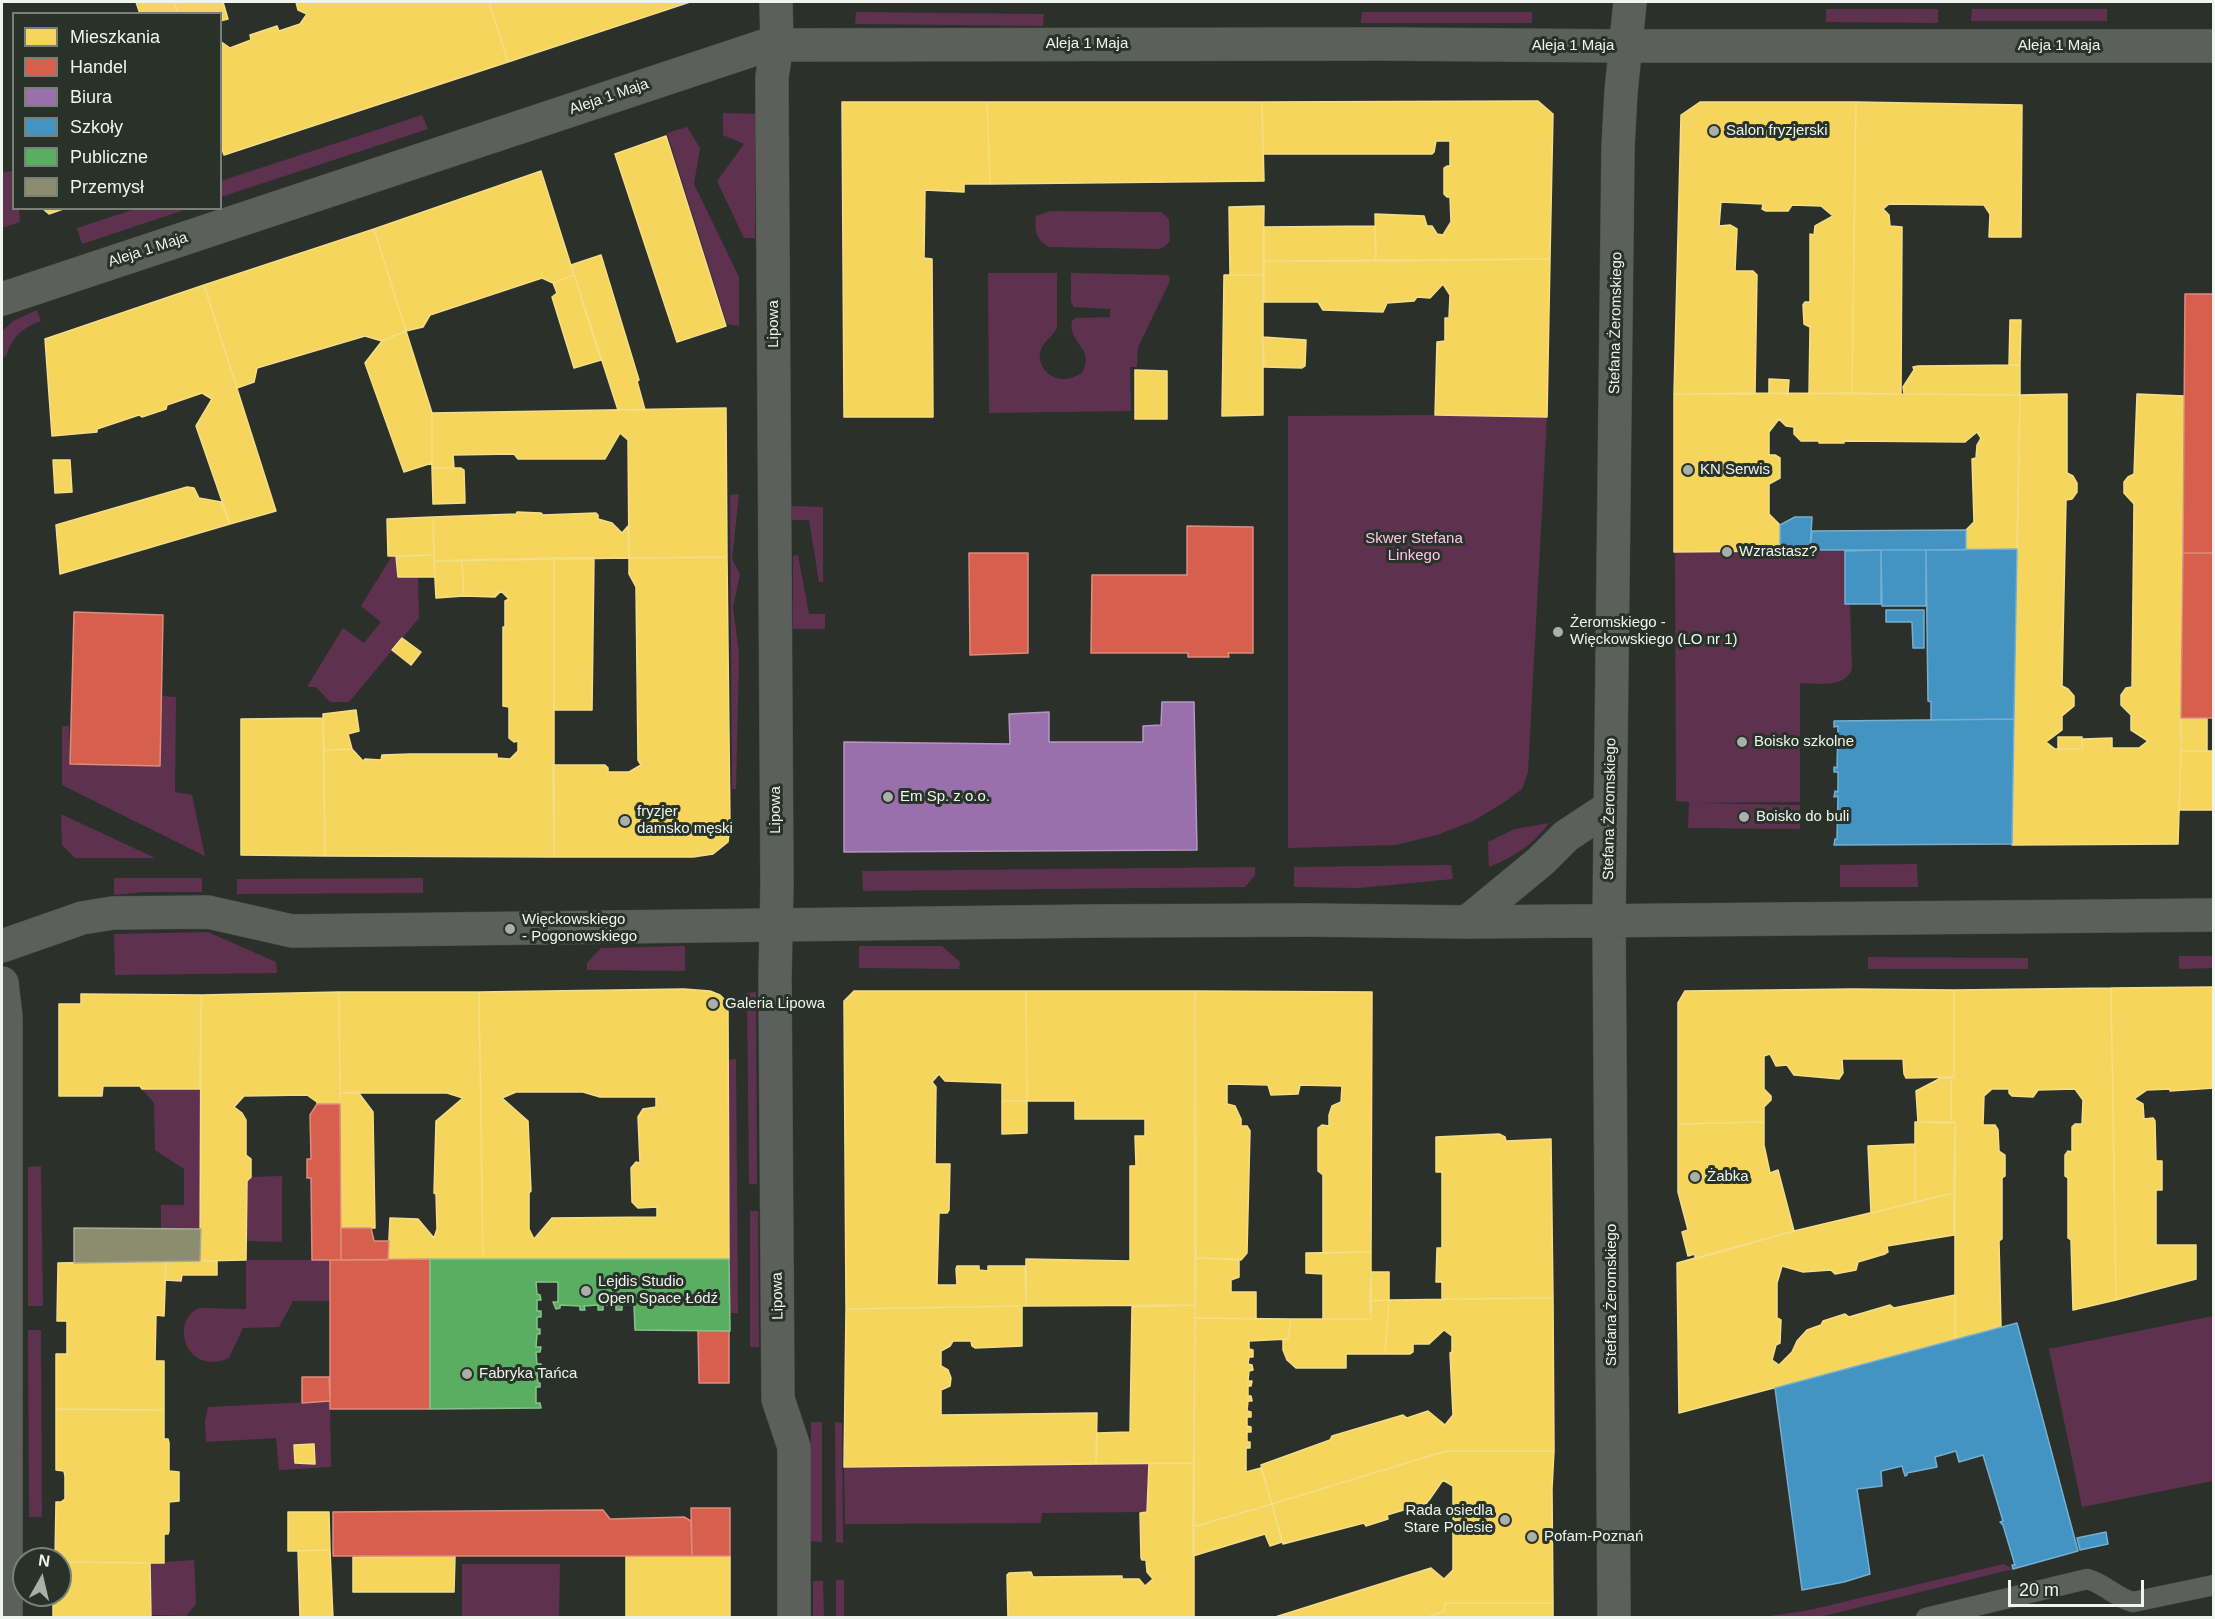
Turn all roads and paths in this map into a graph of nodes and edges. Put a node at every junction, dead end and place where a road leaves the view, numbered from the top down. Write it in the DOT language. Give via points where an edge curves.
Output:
graph roads {
  1 [pos="776,2"];
  2 [pos="1630,2"];
  3 [pos="777,45"];
  4 [pos="1626,46"];
  5 [pos="2214,46"];
  6 [pos="2,299"];
  7 [pos="1610,807"];
  8 [pos="2214,915"];
  9 [pos="1609,921"];
  10 [pos="1467,922"];
  11 [pos="776,925"];
  12 [pos="2,946"];
  13 [pos="2,983"];
  14 [pos="2214,1585"];
  15 [pos="6,1617"];
  16 [pos="794,1617"];
  17 [pos="1614,1617"];
  18 [pos="1926,1617"];
  1 -- 3 [label="street, Lipowa"];
  2 -- 4 [label="street, Stefana Żeromskiego"];
  3 -- 4 [label="street, Aleja 1 Maja"];
  3 -- 6 [label="street, Aleja 1 Maja" via="754,48"];
  3 -- 11 [label="street, Lipowa" via="772,77"];
  4 -- 5 [label="street, Aleja 1 Maja"];
  4 -- 7 [label="street, Stefana Żeromskiego" via="1618,147"];
  7 -- 9 [label="street, Stefana Żeromskiego"];
  7 -- 10 [label="street" via="1566,836"];
  8 -- 9 [label="street"];
  9 -- 10 [label="street"];
  9 -- 17 [label="street, Stefana Żeromskiego"];
  10 -- 11 [label="street"];
  11 -- 12 [label="street" via="292,931 208,912 113,913 82,918"];
  11 -- 16 [label="street, Lipowa" via="778,1399 794,1447"];
  13 -- 15 [label="street" via="6,1017"];
  14 -- 18 [label="lane" via="2133,1602 2087,1579"];
}
